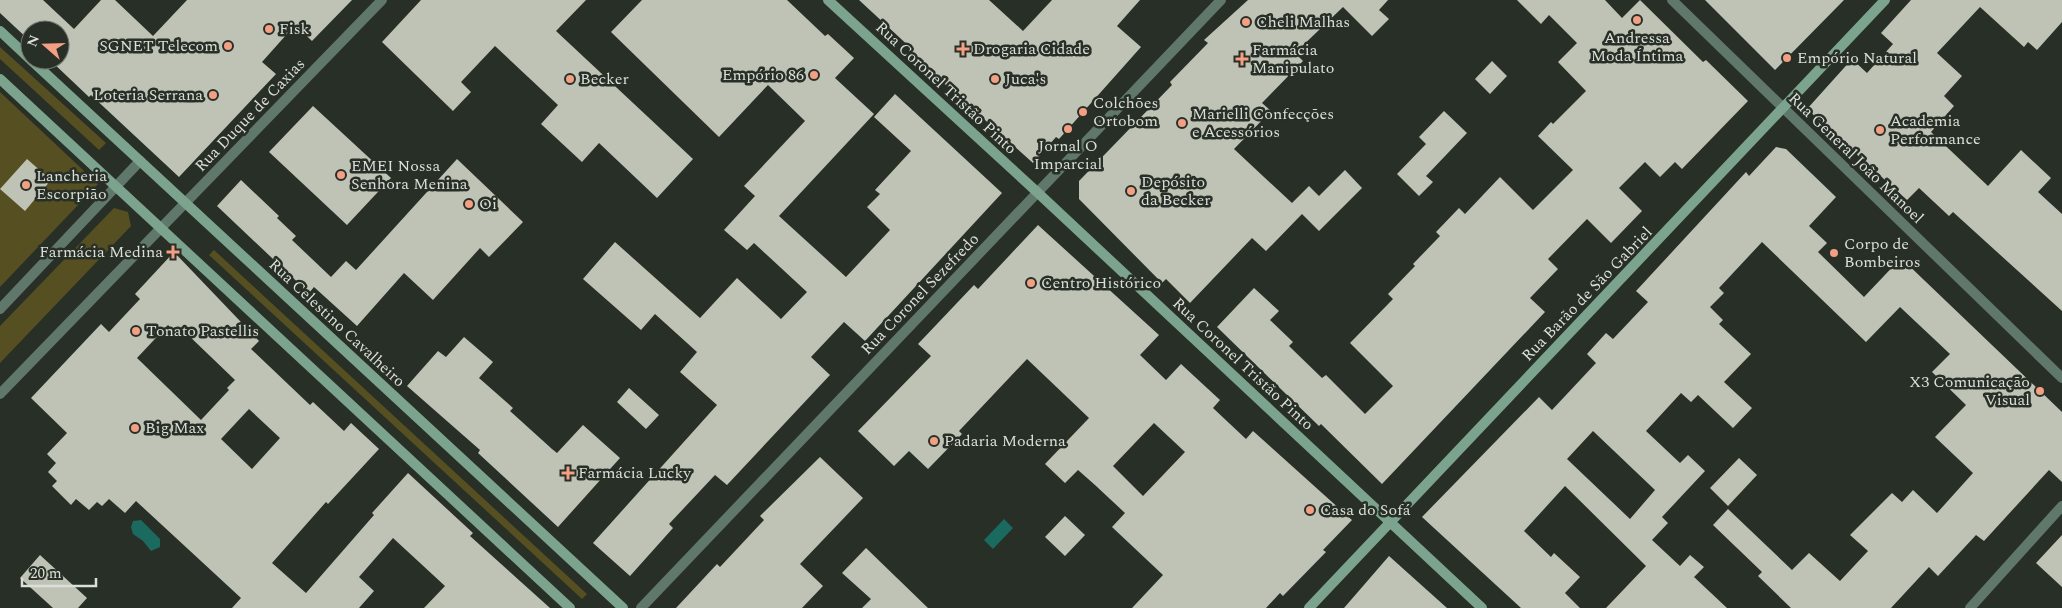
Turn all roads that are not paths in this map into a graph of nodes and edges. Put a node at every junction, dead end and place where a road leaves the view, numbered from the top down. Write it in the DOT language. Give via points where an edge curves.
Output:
graph roads {
  1 [pos="382,0"];
  2 [pos="828,0"];
  3 [pos="1221,0"];
  4 [pos="1672,0"];
  5 [pos="1885,0"];
  6 [pos="0,31"];
  7 [pos="20,50"];
  8 [pos="41,70"];
  9 [pos="0,79"];
  10 [pos="1783,109"];
  11 [pos="140,161"];
  12 [pos="116,186"];
  13 [pos="1037,192"];
  14 [pos="185,203"];
  15 [pos="160,229"];
  16 [pos="0,309"];
  17 [pos="2062,378"];
  18 [pos="0,394"];
  19 [pos="2062,506"];
  20 [pos="1390,522"];
  21 [pos="570,608"];
  22 [pos="623,608"];
  23 [pos="641,608"];
  24 [pos="1309,608"];
  25 [pos="1482,608"];
  26 [pos="1970,608"];
  1 -- 14 [label="street, Rua Duque de Caxias"];
  2 -- 13 [label="main road, Rua Coronel Tristão Pinto"];
  3 -- 13 [label="street, Rua Coronel Sezefredo"];
  4 -- 10 [label="street, Rua General João Manoel"];
  5 -- 10 [label="main road, Rua Barão de São Gabriel"];
  6 -- 7 [label="main road, Rua Celestino Cavalheiro"];
  8 -- 11 [label="main road, Rua Celestino Cavalheiro"];
  9 -- 12 [label="main road"];
  10 -- 17 [label="street, Rua General João Manoel"];
  10 -- 20 [label="main road, Rua Barão de São Gabriel"];
  11 -- 12 [label="street"];
  11 -- 14 [label="main road, Rua Celestino Cavalheiro"];
  12 -- 15 [label="main road"];
  12 -- 16 [label="street"];
  13 -- 20 [label="main road, Rua Coronel Tristão Pinto"];
  13 -- 23 [label="street, Rua Coronel Sezefredo"];
  14 -- 15 [label="street, Rua Duque de Caxias"];
  14 -- 22 [label="main road, Rua Celestino Cavalheiro"];
  15 -- 18 [label="street, Rua Duque de Caxias"];
  15 -- 21 [label="main road"];
  19 -- 26 [label="street"];
  20 -- 24 [label="main road, Rua Barão de São Gabriel"];
  20 -- 25 [label="main road, Rua Coronel Tristão Pinto"];
}
